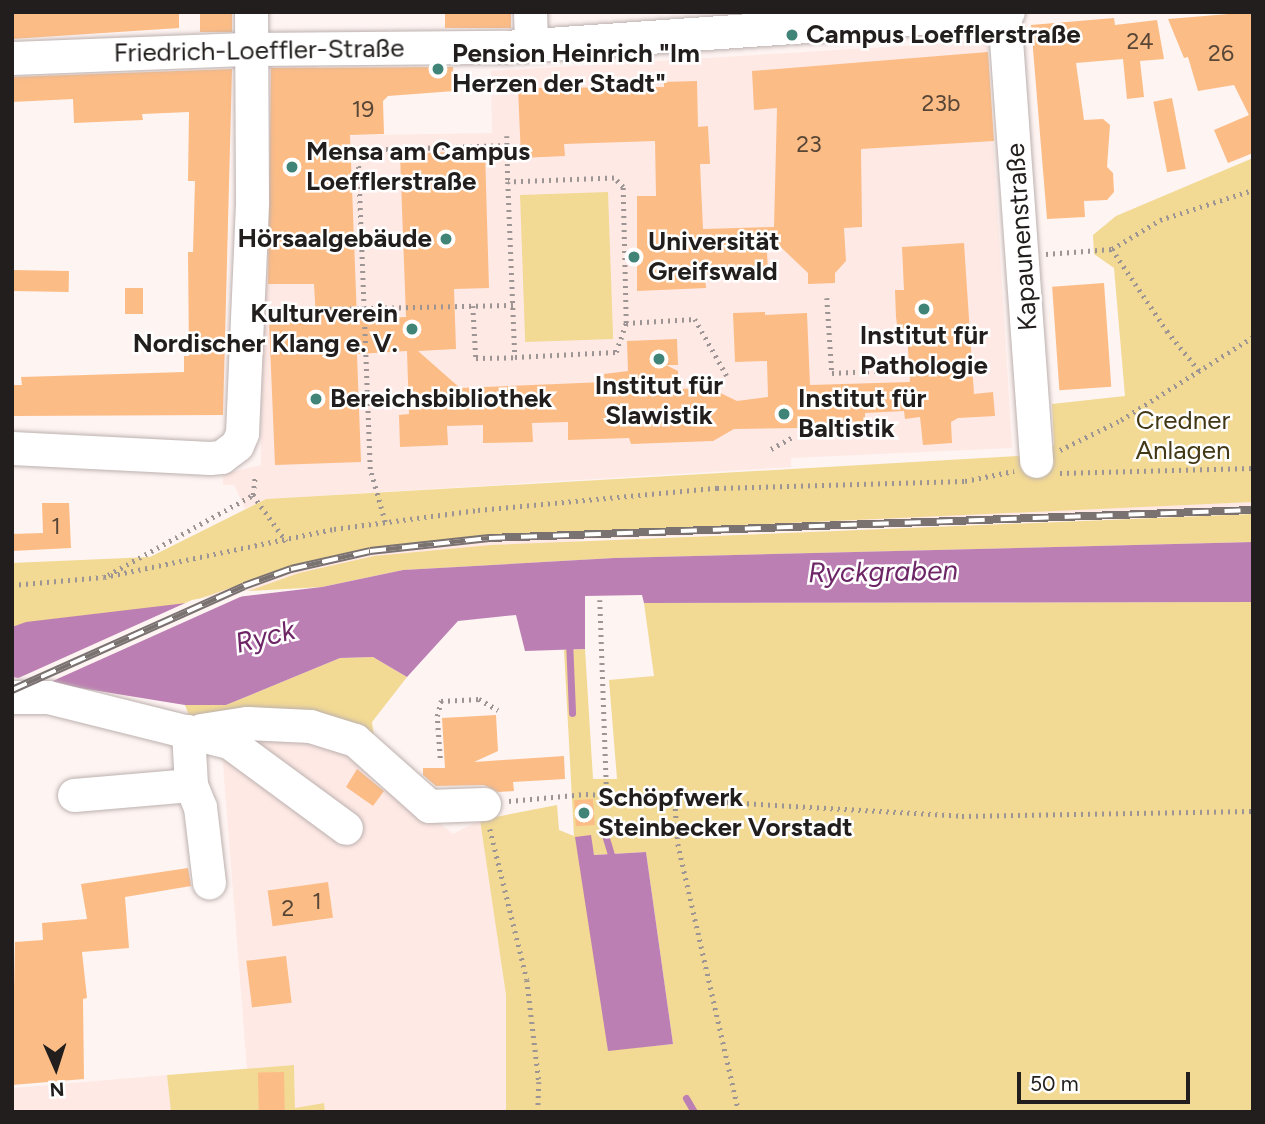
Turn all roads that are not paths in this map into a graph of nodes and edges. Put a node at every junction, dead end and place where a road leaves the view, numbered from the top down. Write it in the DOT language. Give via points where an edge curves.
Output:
graph roads {
  1 [pos="251,12"];
  2 [pos="530,12"];
  3 [pos="1006,12"];
  4 [pos="702,22"];
  5 [pos="531,46"];
  6 [pos="251,49"];
  7 [pos="12,58"];
  8 [pos="12,448"];
  9 [pos="1033,469"];
  10 [pos="12,697"];
  11 [pos="188,731"];
  12 [pos="191,785"];
  13 [pos="74,795"];
  14 [pos="487,815"];
  15 [pos="346,828"];
  16 [pos="209,882"];
  1 -- 6 [label="street"];
  2 -- 5 [label="street"];
  3 -- 4 [label="street, Friedrich-Loeffler-Straße"];
  3 -- 9 [label="street, Kapaunenstraße" via="1024,256"];
  4 -- 5 [label="street, Friedrich-Loeffler-Straße"];
  5 -- 6 [label="street, Friedrich-Loeffler-Straße"];
  6 -- 7 [label="street, Friedrich-Loeffler-Straße"];
  6 -- 8 [label="street" via="242,433 231,451 221,457 184,461"];
  10 -- 11 [label="street" via="48,697"];
  11 -- 12 [label="street"];
  11 -- 14 [label="street" via="247,723 310,726 355,740 429,806"];
  11 -- 15 [label="street" via="229,741 257,758"];
  12 -- 13 [label="street"];
  12 -- 16 [label="street" via="200,807"];
}
